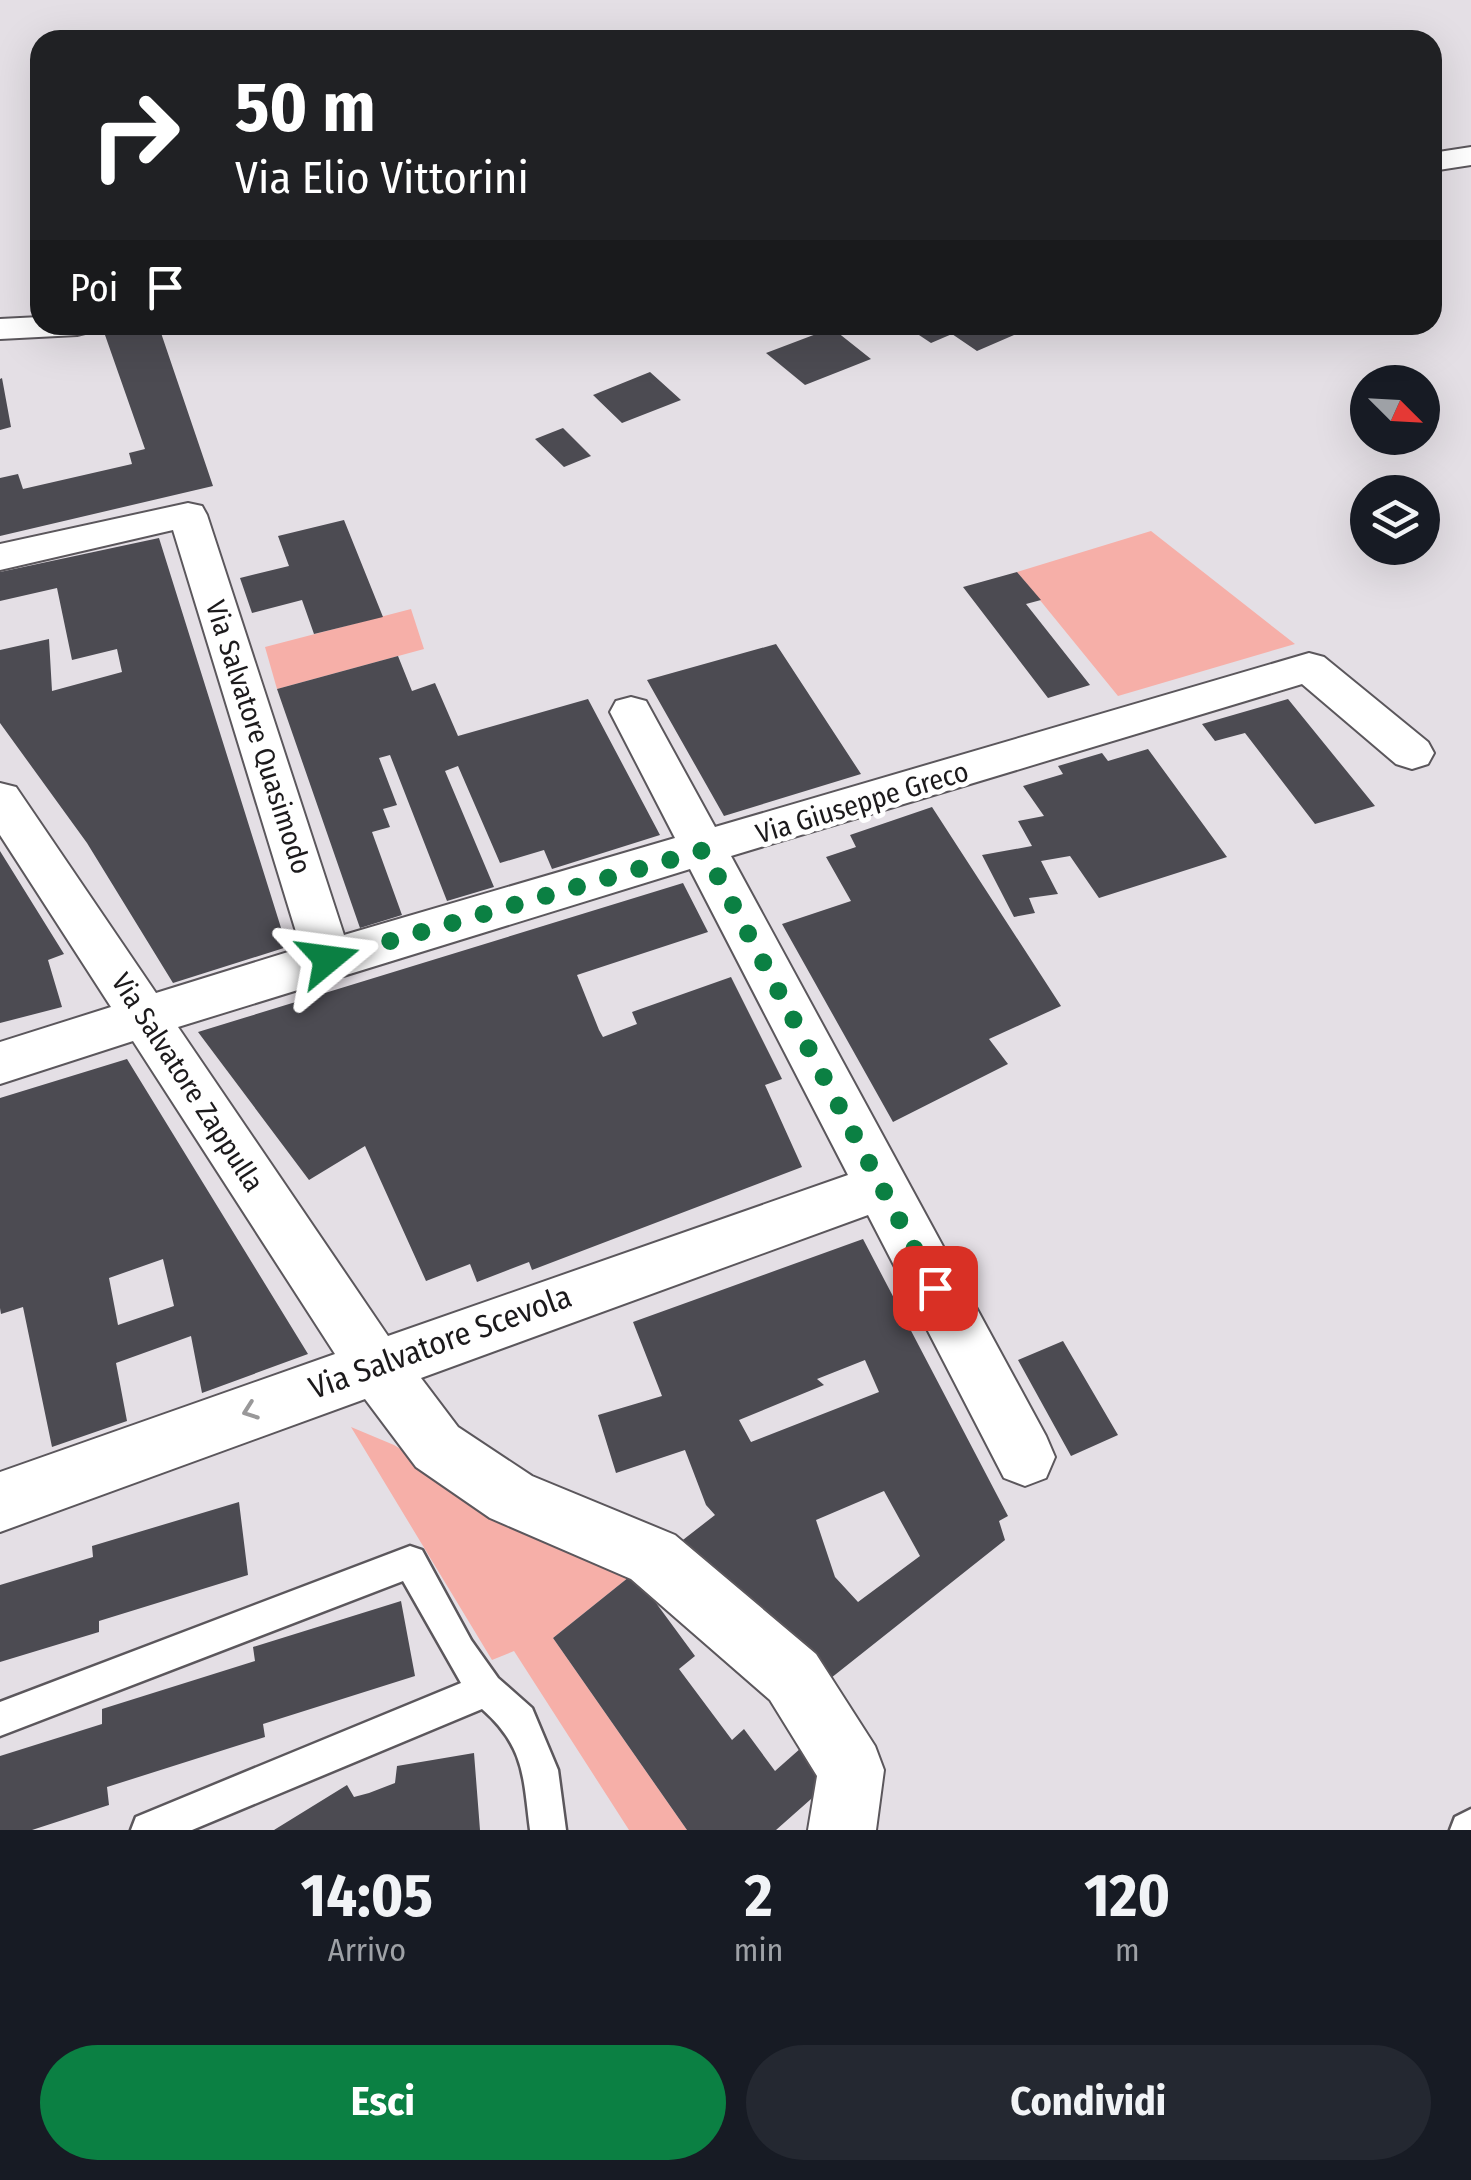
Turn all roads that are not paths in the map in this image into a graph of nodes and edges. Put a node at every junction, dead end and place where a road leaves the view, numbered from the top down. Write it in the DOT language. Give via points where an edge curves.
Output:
graph roads {
  1 [pos="1471,156"];
  2 [pos="1442,160"];
  3 [pos="30,328"];
  4 [pos="0,330"];
  5 [pos="0,557"];
  6 [pos="631,712"];
  7 [pos="1412,753"];
  8 [pos="0,800"];
  9 [pos="704,850"];
  10 [pos="328,959"];
  11 [pos="146,1018"];
  12 [pos="0,1063"];
  13 [pos="882,1186"];
  14 [pos="374,1365"];
  15 [pos="1025,1457"];
  16 [pos="0,1502"];
  17 [pos="486,1690"];
  18 [pos="0,1719"];
  19 [pos="149,1830"];
  20 [pos="548,1830"];
  21 [pos="842,1830"];
  1 -- 2 [label="street"];
  3 -- 4 [label="street"];
  5 -- 10 [label="street, Via Salvatore Quasimodo" via="188,515"];
  6 -- 9 [label="street"];
  7 -- 9 [label="street, Via Giuseppe Greco" via="1309,668"];
  8 -- 11 [label="street, Via Salvatore Zappulla"];
  9 -- 10 [label="street, Via Giuseppe Greco"];
  9 -- 13 [label="street"];
  10 -- 11 [label="street, Via Giuseppe Greco"];
  11 -- 12 [label="street, Via Giuseppe Greco"];
  11 -- 14 [label="street, Via Salvatore Zappulla"];
  13 -- 14 [label="street, Via Salvatore Scevola"];
  13 -- 15 [label="street"];
  14 -- 16 [label="street, Via Salvatore Scevola, one-way"];
  14 -- 21 [label="street, Via Salvatore Zappulla" via="437,1447 511,1497 653,1558 793,1678 851,1770"];
  17 -- 18 [label="lane" via="410,1562"];
  17 -- 19 [label="lane"];
  17 -- 20 [label="lane" via="520,1720 540,1770"];
}
